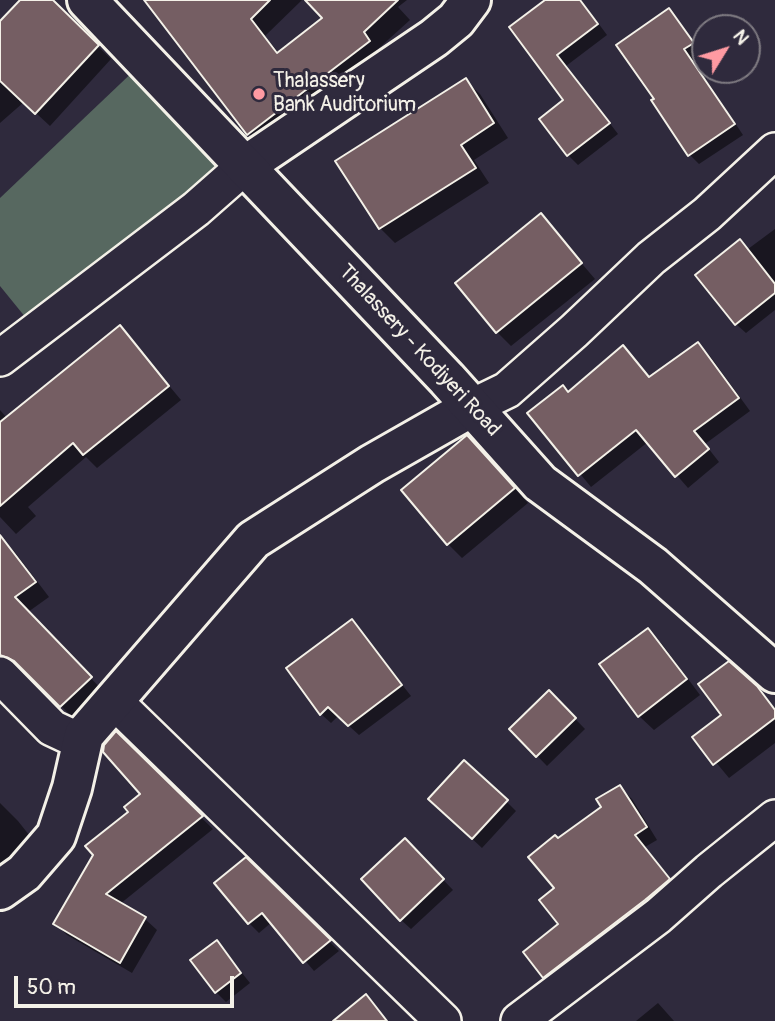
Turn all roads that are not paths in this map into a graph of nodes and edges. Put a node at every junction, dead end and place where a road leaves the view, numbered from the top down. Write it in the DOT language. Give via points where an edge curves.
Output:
graph roads {
  1 [pos="88,0"];
  2 [pos="471,0"];
  3 [pos="775,151"];
  4 [pos="246,165"];
  5 [pos="0,358"];
  6 [pos="472,407"];
  7 [pos="775,673"];
  8 [pos="0,676"];
  9 [pos="113,700"];
  10 [pos="82,743"];
  11 [pos="775,818"];
  12 [pos="0,891"];
  13 [pos="443,1021"];
  14 [pos="519,1021"];
  1 -- 4 [label="street, Thalassery - Kodiyeri Road"];
  2 -- 4 [label="street" via="456,20 433,38"];
  3 -- 6 [label="street" via="507,390"];
  4 -- 5 [label="street" via="196,209"];
  4 -- 6 [label="street, Thalassery - Kodiyeri Road"];
  6 -- 7 [label="street, Thalassery - Kodiyeri Road" via="540,483 653,566"];
  6 -- 9 [label="street" via="253,540"];
  8 -- 10 [label="street" via="52,728"];
  9 -- 10 [label="street"];
  9 -- 13 [label="street"];
  10 -- 12 [label="street" via="57,836 24,873"];
  11 -- 14 [label="street" via="658,916"];
}
